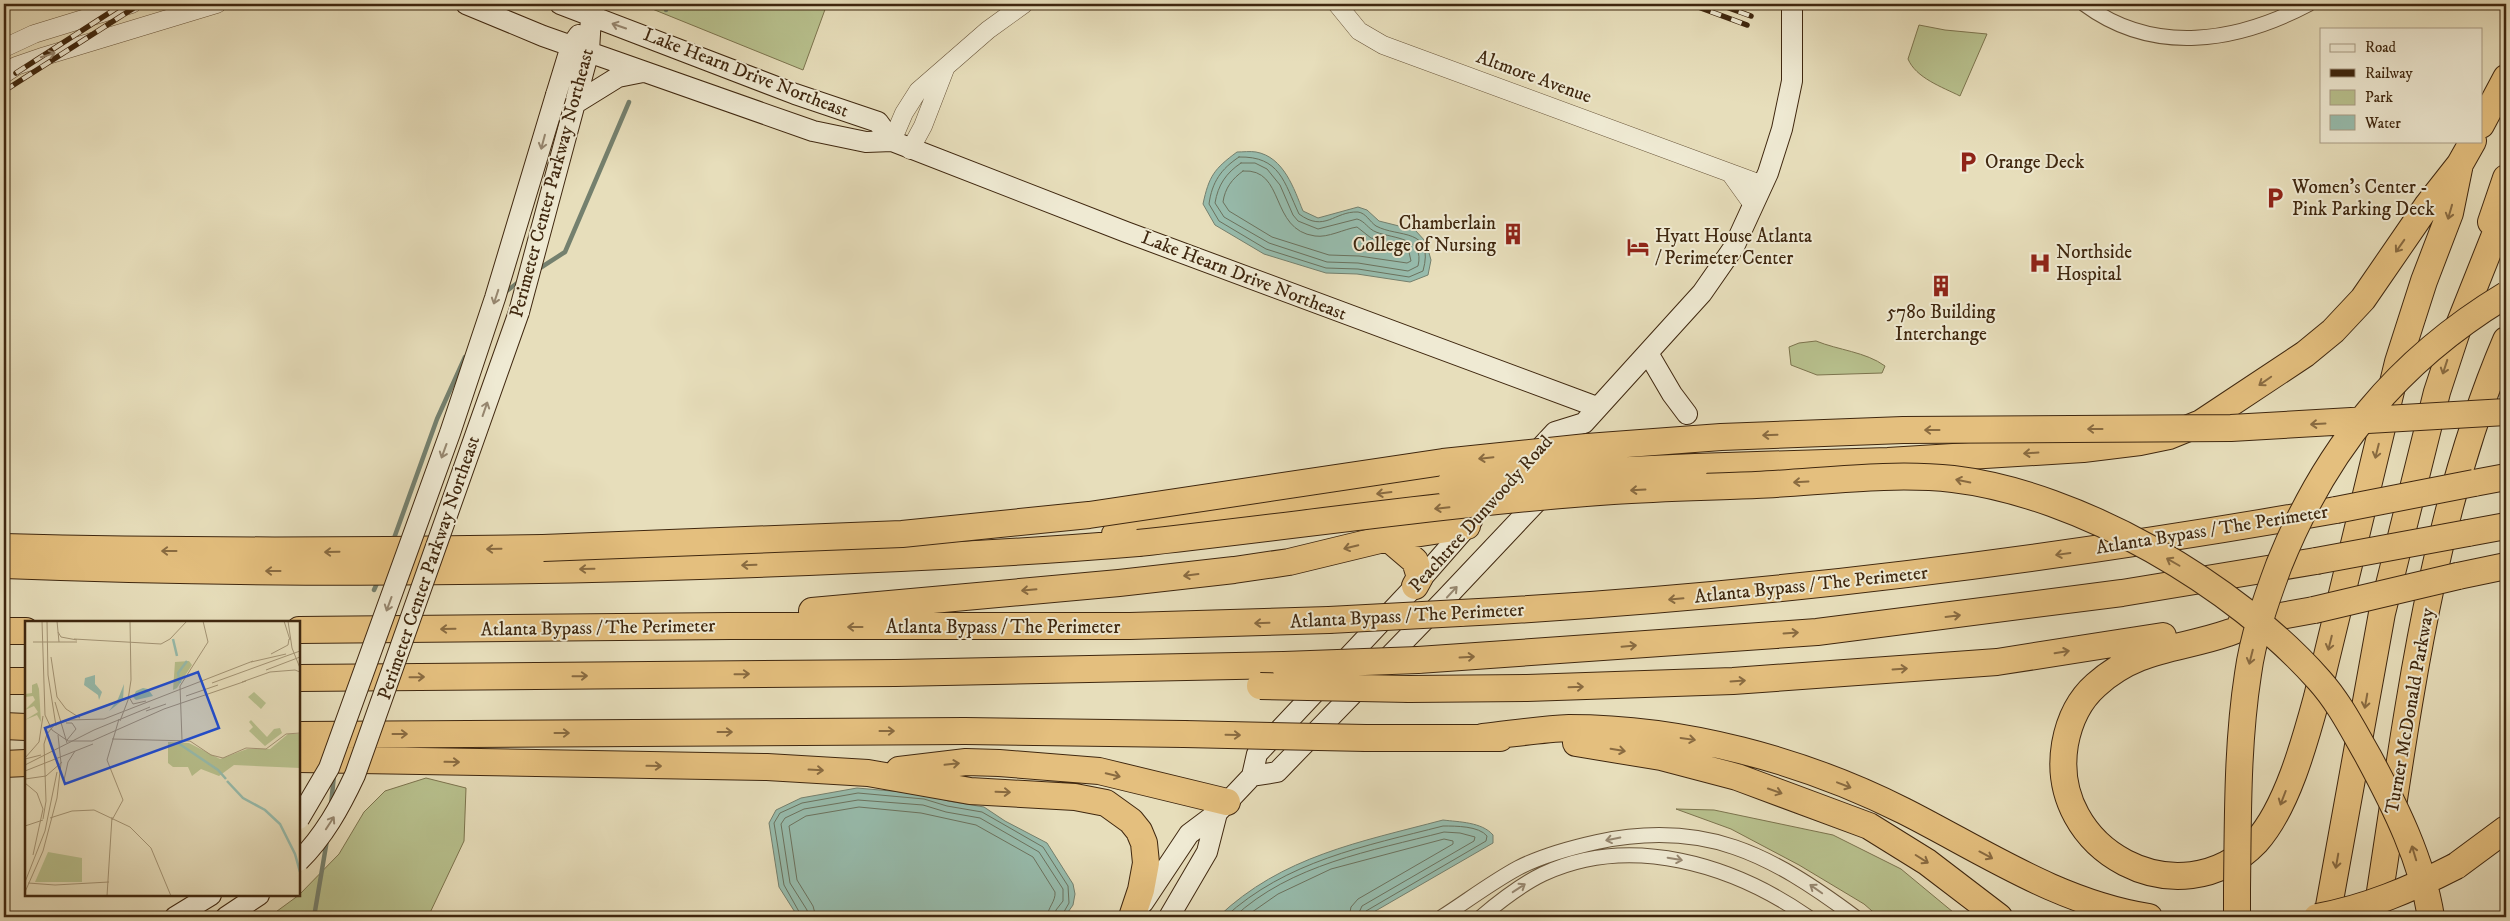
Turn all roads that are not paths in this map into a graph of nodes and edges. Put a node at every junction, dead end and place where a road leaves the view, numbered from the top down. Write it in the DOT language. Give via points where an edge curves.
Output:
graph roads {
  1 [pos="132,4"];
  2 [pos="217,4"];
  3 [pos="466,4"];
  4 [pos="560,4"];
  5 [pos="1024,4"];
  6 [pos="1336,4"];
  7 [pos="1792,4"];
  8 [pos="2084,4"];
  9 [pos="2309,4"];
  10 [pos="591,16"];
  11 [pos="4,48"];
  12 [pos="580,48"];
  13 [pos="645,72"];
  14 [pos="4,74"];
  15 [pos="2506,78"];
  16 [pos="576,103"];
  17 [pos="2482,123"];
  18 [pos="2472,142"];
  19 [pos="901,146"];
  20 [pos="2460,164"];
  21 [pos="1730,173"];
  22 [pos="2506,178"];
  23 [pos="1763,185"];
  24 [pos="1753,205"];
  25 [pos="2506,207"];
  26 [pos="2506,295"];
  27 [pos="2459,325"];
  28 [pos="2506,340"];
  29 [pos="1648,353"];
  30 [pos="1597,407"];
  31 [pos="2506,412"];
  32 [pos="1687,414"];
  33 [pos="1584,423"];
  34 [pos="2506,477"];
  35 [pos="1467,526"];
  36 [pos="2506,526"];
  37 [pos="1388,538"];
  38 [pos="4,547"];
  39 [pos="798,563"];
  40 [pos="4,565"];
  41 [pos="2506,566"];
  42 [pos="150,570"];
  43 [pos="4,577"];
  44 [pos="1415,586"];
  45 [pos="2256,621"];
  46 [pos="730,626"];
  47 [pos="300,630"];
  48 [pos="4,631"];
  49 [pos="25,631"];
  50 [pos="1196,667"];
  51 [pos="300,678"];
  52 [pos="4,681"];
  53 [pos="25,681"];
  54 [pos="4,726"];
  55 [pos="25,727"];
  56 [pos="300,735"];
  57 [pos="1483,737"];
  58 [pos="4,738"];
  59 [pos="25,738"];
  60 [pos="300,759"];
  61 [pos="25,763"];
  62 [pos="4,764"];
  63 [pos="868,773"];
  64 [pos="1252,776"];
  65 [pos="1222,808"];
  66 [pos="300,817"];
  67 [pos="2506,829"];
  68 [pos="300,860"];
  69 [pos="210,896"];
  70 [pos="254,898"];
  71 [pos="174,917"];
  72 [pos="226,917"];
  73 [pos="1133,917"];
  74 [pos="1169,917"];
  75 [pos="1442,917"];
  76 [pos="1480,917"];
  77 [pos="1808,917"];
  78 [pos="1855,917"];
  79 [pos="1999,917"];
  80 [pos="2149,917"];
  81 [pos="2237,917"];
  82 [pos="2317,917"];
  83 [pos="2327,917"];
  84 [pos="2376,917"];
  85 [pos="2431,917"];
  1 -- 11 [label="street" via="34,34"];
  14 -- 2 [label="street, one-way" via="16,66 45,56"];
  3 -- 12 [label="main road, Lake Hearn Drive Northeast"];
  4 -- 10 [label="main road, Lake Hearn Drive Northeast"];
  5 -- 19 [label="street" via="946,66 923,126"];
  6 -- 21 [label="street, Altmore Avenue" via="1359,31 1383,45"];
  7 -- 23 [label="main road" via="1792,80 1782,129"];
  8 -- 9 [label="street" via="2128,27 2166,37 2201,39 2236,34 2264,25"];
  10 -- 12 [label="main road, Perimeter Center Parkway Northeast"];
  19 -- 10 [label="main road, Lake Hearn Drive Northeast, one-way" via="878,122"];
  12 -- 13 [label="main road, Lake Hearn Drive Northeast"];
  12 -- 16 [label="main road, Perimeter Center Parkway Northeast"];
  12 -- 66 [label="main road, Perimeter Center Parkway Northeast, one-way, bridge" via="556,95 501,280 450,433 330,768"];
  13 -- 16 [label="main road" via="618,77"];
  13 -- 19 [label="main road, Lake Hearn Drive Northeast" via="814,131"];
  15 -- 17 [label="highway"];
  68 -- 16 [label="main road, Perimeter Center Parkway Northeast, one-way, bridge" via="322,835 356,775 519,312"];
  18 -- 20 [label="highway"];
  19 -- 30 [label="main road, Lake Hearn Drive Northeast"];
  20 -- 39 [label="highway, one-way, bridge" via="2362,299 2333,331 2305,354 2201,423 2169,436 2083,449 1888,461 1609,471 1449,484 1121,533"];
  20 -- 45 [label="highway, one-way" via="2450,213 2398,362 2315,705 2276,814 2256,843 2224,867 2198,876 2169,878 2141,873 2114,859 2095,843 2078,819 2066,788 2064,753 2076,710 2094,686 2115,669 2142,655 2229,633"];
  21 -- 23 [label="street, Altmore Avenue"];
  21 -- 24 [label="street"];
  22 -- 27 [label="highway"];
  23 -- 24 [label="main road"];
  24 -- 29 [label="main road" via="1734,248 1702,293"];
  25 -- 27 [label="highway"];
  26 -- 81 [label="highway, one-way, bridge" via="2468,318 2424,353 2366,413 2335,454 2287,546 2265,601 2248,672 2240,761"];
  27 -- 83 [label="highway, one-way" via="2437,392 2382,613"];
  28 -- 84 [label="highway, Turner McDonald Parkway" via="2449,505 2414,670"];
  29 -- 30 [label="main road"];
  29 -- 32 [label="main road"];
  30 -- 33 [label="main road"];
  31 -- 38 [label="highway, one-way, bridge" via="2240,427 1903,430 1721,437 1587,447 1443,462 1090,515 902,534 543,548 298,552"];
  33 -- 35 [label="main road, Peachtree Dunwoody Road" via="1555,432"];
  64 -- 33 [label="main road, Peachtree Dunwoody Road, one-way" via="1277,772 1451,593 1585,450"];
  34 -- 46 [label="highway, Atlanta Bypass / The Perimeter, one-way, bridge" via="2179,537 1861,580 1660,601 1460,614 1121,627"];
  35 -- 37 [label="highway"];
  35 -- 44 [label="main road, Peachtree Dunwoody Road"];
  50 -- 36 [label="highway, one-way, bridge" via="1418,660 1817,632 2103,595"];
  37 -- 44 [label="highway" via="1415,561 1420,577"];
  37 -- 46 [label="highway, one-way" via="1289,562 1234,570 781,613"];
  39 -- 42 [label="highway, one-way, bridge" via="498,571"];
  85 -- 39 [label="highway, one-way, bridge" via="2412,846 2390,797 2347,718 2298,658 2241,609 2176,563 2095,522 2011,491 1953,479 1898,477 1611,491 1138,543 968,556"];
  40 -- 42 [label="highway"];
  41 -- 45 [label="highway, bridge"];
  42 -- 43 [label="highway" via="119,576"];
  44 -- 64 [label="main road, Peachtree Dunwoody Road" via="1257,754"];
  50 -- 45 [label="highway, one-way, bridge" via="1260,686 1527,688 1733,681 1997,662"];
  46 -- 47 [label="highway, Atlanta Bypass / The Perimeter, one-way"];
  48 -- 49 [label="highway"];
  51 -- 50 [label="highway, one-way"];
  52 -- 53 [label="highway"];
  54 -- 55 [label="highway"];
  56 -- 57 [label="highway, one-way, bridge" via="964,730 1366,738"];
  57 -- 79 [label="highway, one-way" via="1580,744 1661,757 1802,800 1869,826 1928,862"];
  57 -- 80 [label="highway, one-way" via="1568,728 1696,740 1805,770 1893,806 2021,874 2074,897 2123,913"];
  58 -- 59 [label="highway"];
  60 -- 63 [label="highway, one-way" via="767,767"];
  61 -- 62 [label="highway"];
  63 -- 65 [label="highway, one-way" via="966,762 1099,772"];
  63 -- 73 [label="highway, one-way" via="970,791 1075,797 1106,803 1131,821 1144,844 1146,863"];
  64 -- 65 [label="main road, Peachtree Dunwoody Road"];
  65 -- 73 [label="main road, Peachtree Dunwoody Road" via="1190,834"];
  65 -- 74 [label="main road, Peachtree Dunwoody Road" via="1207,852"];
  67 -- 82 [label="highway, bridge" via="2456,866 2414,888 2340,913"];
  69 -- 71 [label="main road"];
  70 -- 72 [label="main road"];
  78 -- 75 [label="street, one-way" via="1814,887 1751,853 1719,841 1656,834 1625,836 1574,847 1536,860 1517,868"];
  76 -- 77 [label="street, one-way" via="1526,883 1571,864 1599,858 1654,856 1738,877"];
}
